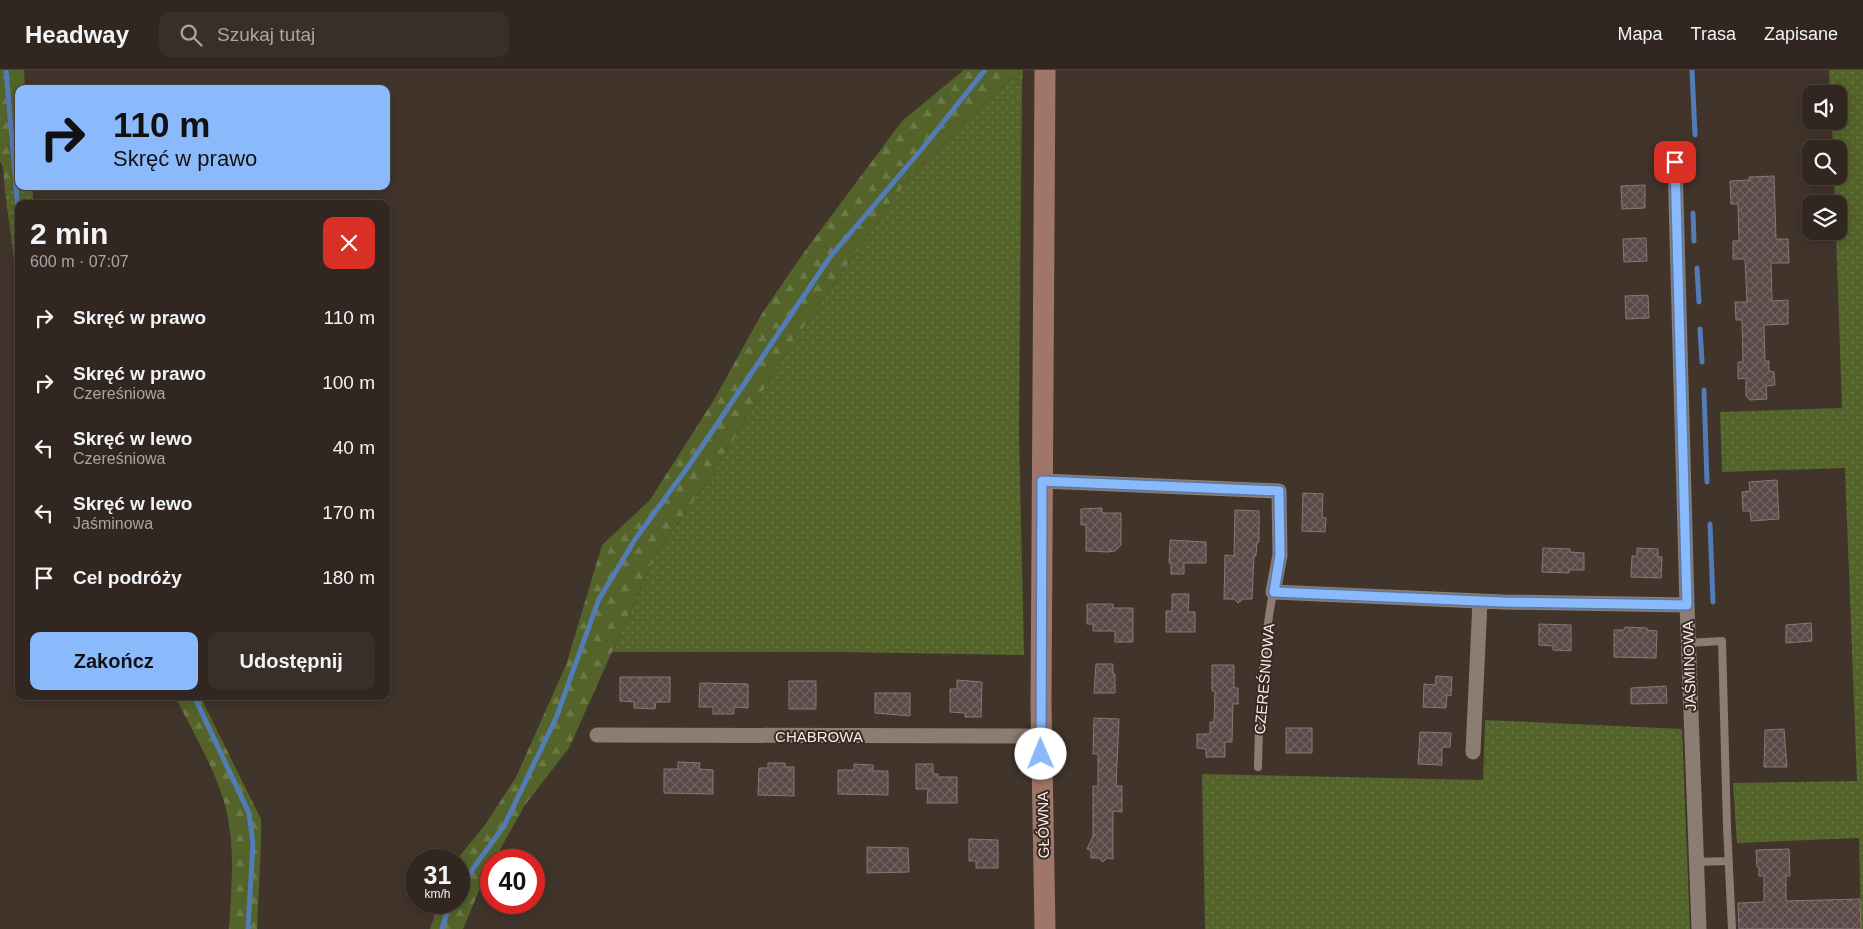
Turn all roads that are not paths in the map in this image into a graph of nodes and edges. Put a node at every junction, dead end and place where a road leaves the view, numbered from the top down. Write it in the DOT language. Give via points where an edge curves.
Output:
graph roads {
  1 [pos="1045,70"];
  2 [pos="1675,162"];
  3 [pos="1042,481"];
  4 [pos="1274,592"];
  5 [pos="1480,601"];
  6 [pos="1687,605"];
  7 [pos="1688,642"];
  8 [pos="597,735"];
  9 [pos="1041,736"];
  10 [pos="1473,752"];
  11 [pos="1258,767"];
  12 [pos="1728,861"];
  13 [pos="1697,862"];
  14 [pos="1045,929"];
  15 [pos="1699,929"];
  16 [pos="1732,929"];
  1 -- 3 [label="street, GŁÓWNA"];
  2 -- 6 [label="street, JAŚMINOWA"];
  3 -- 4 [label="street, CZEREŚNIOWA" via="1279,491 1280,555"];
  3 -- 9 [label="street, GŁÓWNA"];
  4 -- 5 [label="street"];
  4 -- 11 [label="lane, CZEREŚNIOWA" via="1265,634"];
  5 -- 6 [label="street"];
  5 -- 10 [label="street"];
  6 -- 7 [label="street, JAŚMINOWA"];
  7 -- 12 [label="lane" via="1722,641"];
  7 -- 13 [label="street, JAŚMINOWA"];
  8 -- 9 [label="street, CHABROWA"];
  9 -- 14 [label="street, GŁÓWNA"];
  12 -- 13 [label="lane"];
  12 -- 16 [label="lane"];
  13 -- 15 [label="street, JAŚMINOWA"];
}
